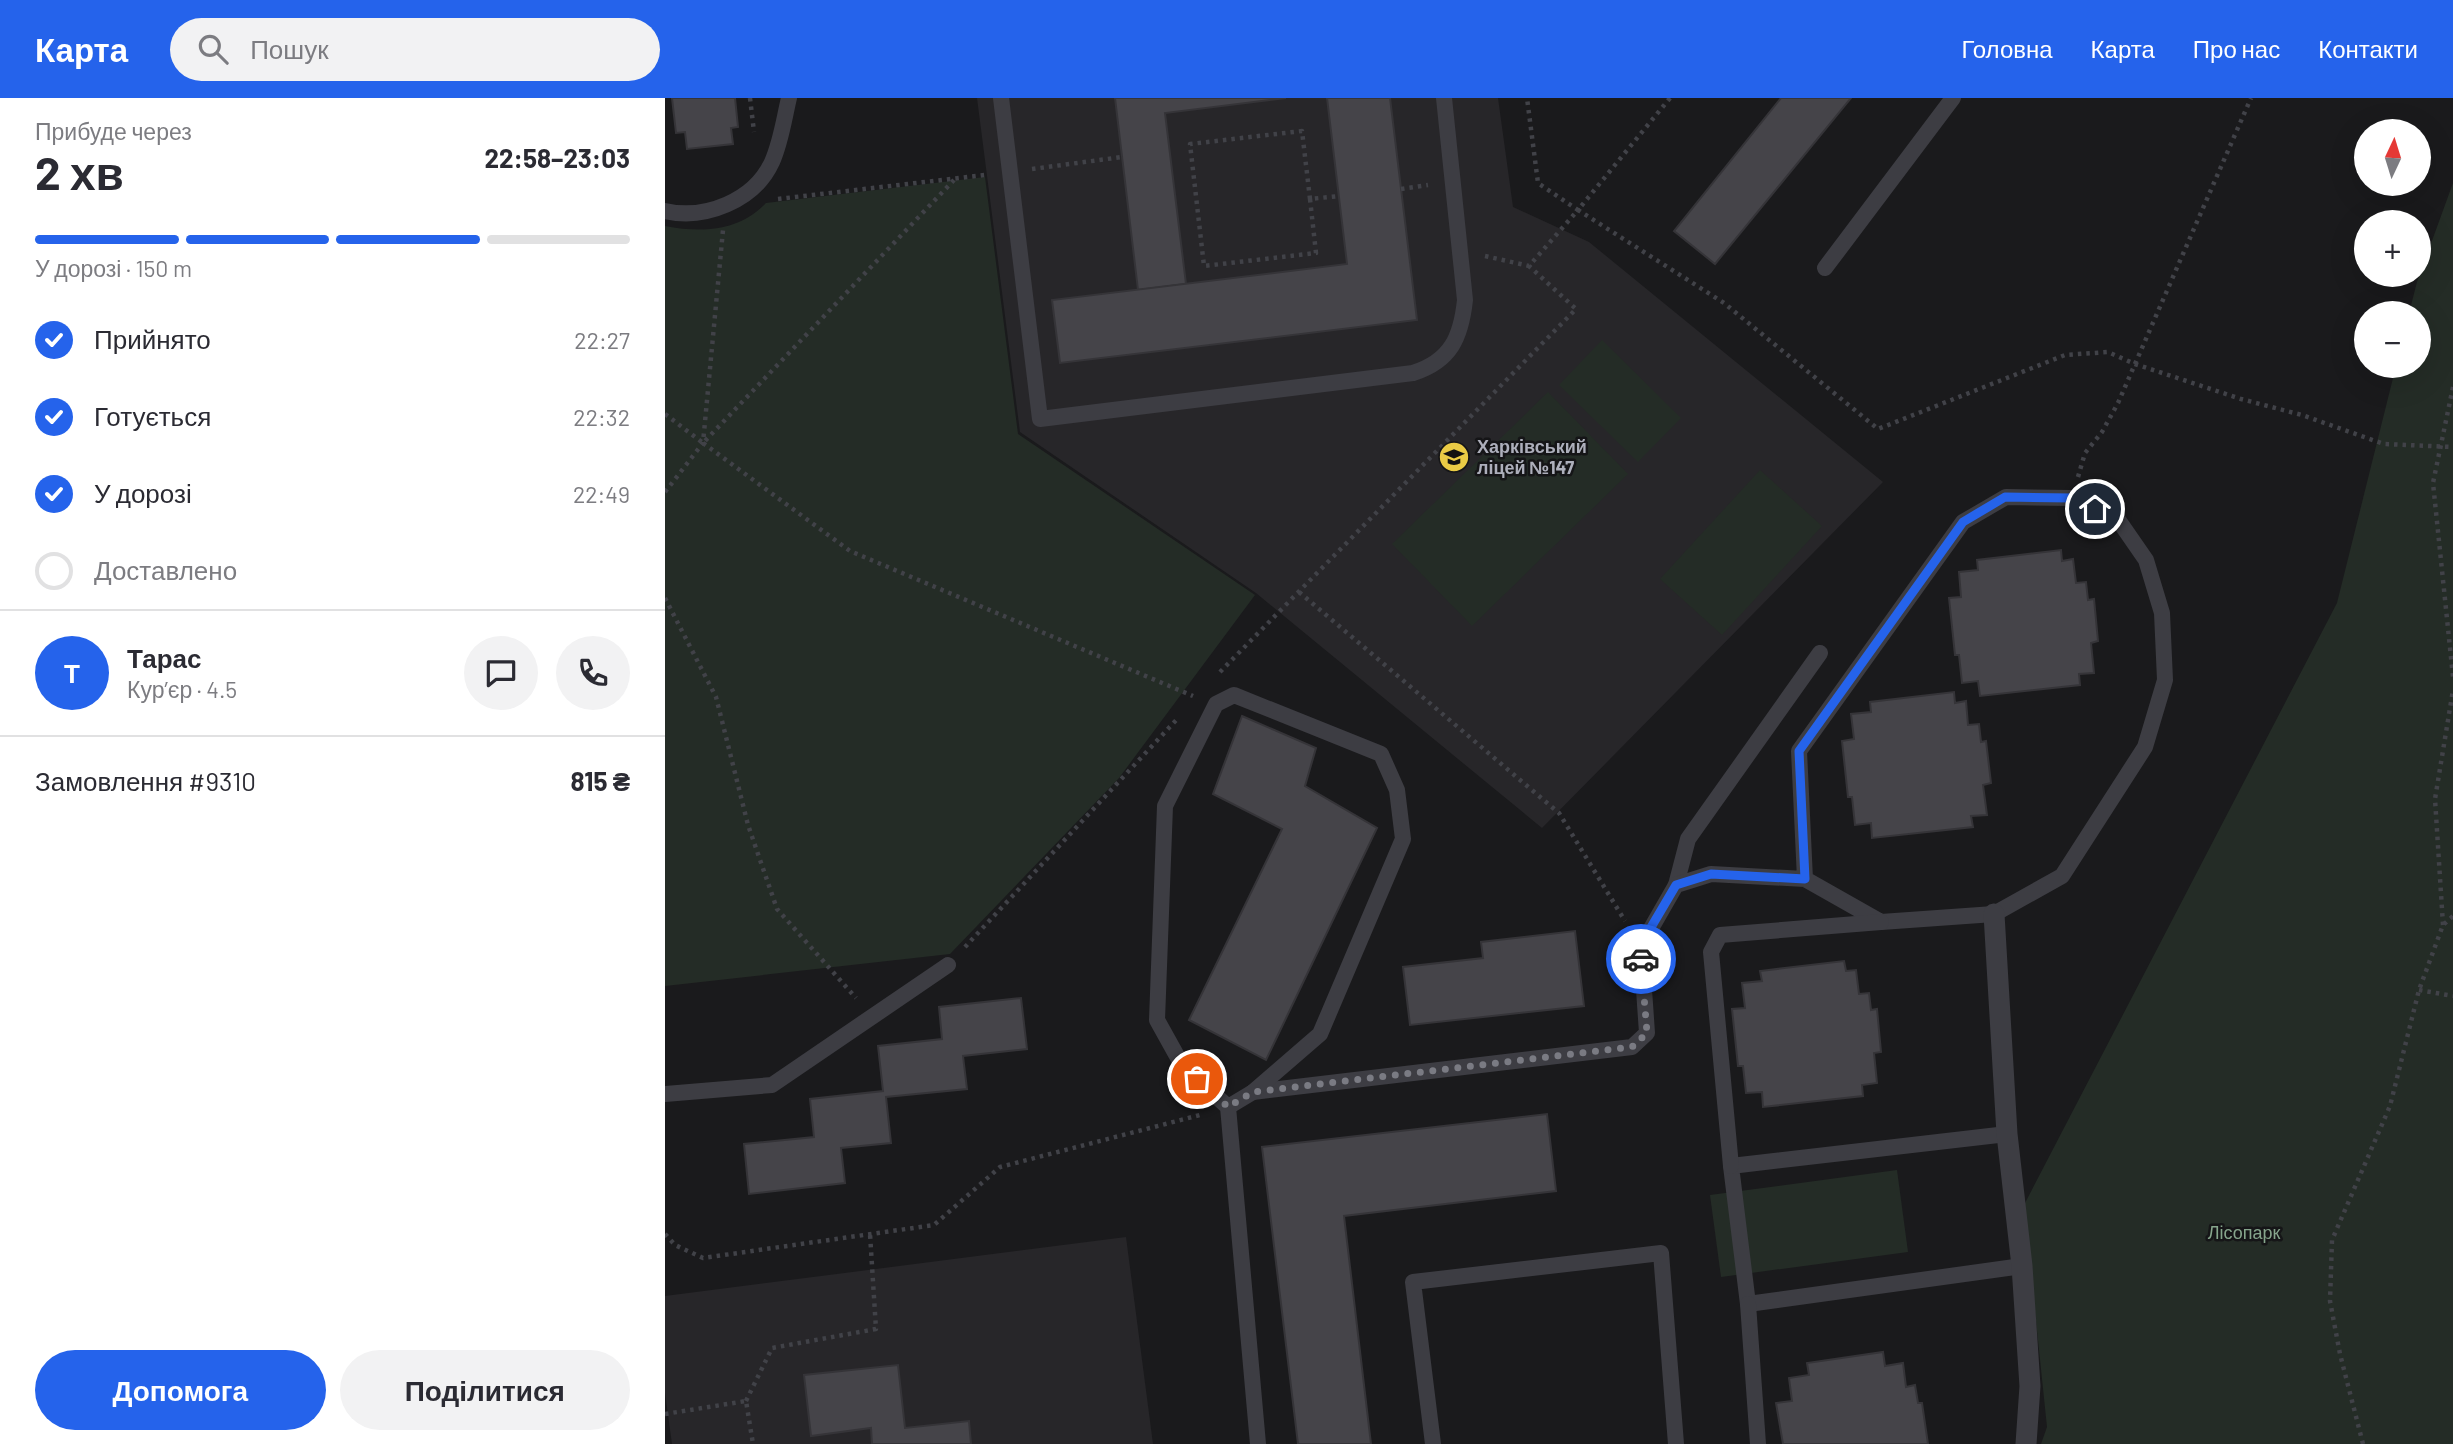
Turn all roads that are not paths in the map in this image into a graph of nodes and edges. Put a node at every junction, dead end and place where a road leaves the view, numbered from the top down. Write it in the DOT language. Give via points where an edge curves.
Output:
graph roads {
  1 [pos="789,98"];
  2 [pos="1001,98"];
  3 [pos="1444,98"];
  4 [pos="1953,98"];
  5 [pos="665,211"];
  6 [pos="1825,268"];
  7 [pos="1820,653"];
  8 [pos="1805,879"];
  9 [pos="1676,885"];
  10 [pos="1994,914"];
  11 [pos="1881,922"];
  12 [pos="948,965"];
  13 [pos="1253,1092"];
  14 [pos="665,1094"];
  15 [pos="1228,1107"];
  16 [pos="2007,1135"];
  17 [pos="1731,1167"];
  18 [pos="2022,1266"];
  19 [pos="1748,1304"];
  20 [pos="1258,1444"];
  21 [pos="1433,1444"];
  22 [pos="1676,1444"];
  23 [pos="1759,1444"];
  24 [pos="2026,1444"];
  1 -- 5 [label="lane" via="765,174 746,193 725,205 694,213"];
  2 -- 3 [label="lane" via="1040,419 1413,373 1442,359 1461,326 1465,300"];
  4 -- 6 [label="lane"];
  7 -- 9 [label="lane" via="1688,839"];
  8 -- 9 [label="lane" via="1711,874"];
  8 -- 10 [label="lane" via="1799,751 1963,522 2005,497 2072,498 2119,521 2146,560 2162,613 2165,680 2145,747 2062,876"];
  8 -- 11 [label="lane"];
  9 -- 13 [label="lane" via="1640,946 1647,1033 1632,1047"];
  10 -- 11 [label="lane"];
  10 -- 16 [label="street"];
  11 -- 17 [label="lane" via="1720,935 1711,952"];
  12 -- 14 [label="lane" via="772,1085"];
  13 -- 15 [label="lane"];
  13 -- 15 [label="lane" via="1320,1034 1403,839 1397,790 1381,754 1234,695 1216,704 1165,806 1157,1020 1182,1065"];
  15 -- 20 [label="lane"];
  16 -- 17 [label="lane"];
  16 -- 18 [label="street"];
  17 -- 19 [label="lane"];
  18 -- 19 [label="lane"];
  18 -- 24 [label="street" via="2030,1386"];
  19 -- 23 [label="lane"];
  21 -- 22 [label="lane" via="1413,1282 1661,1253"];
}
